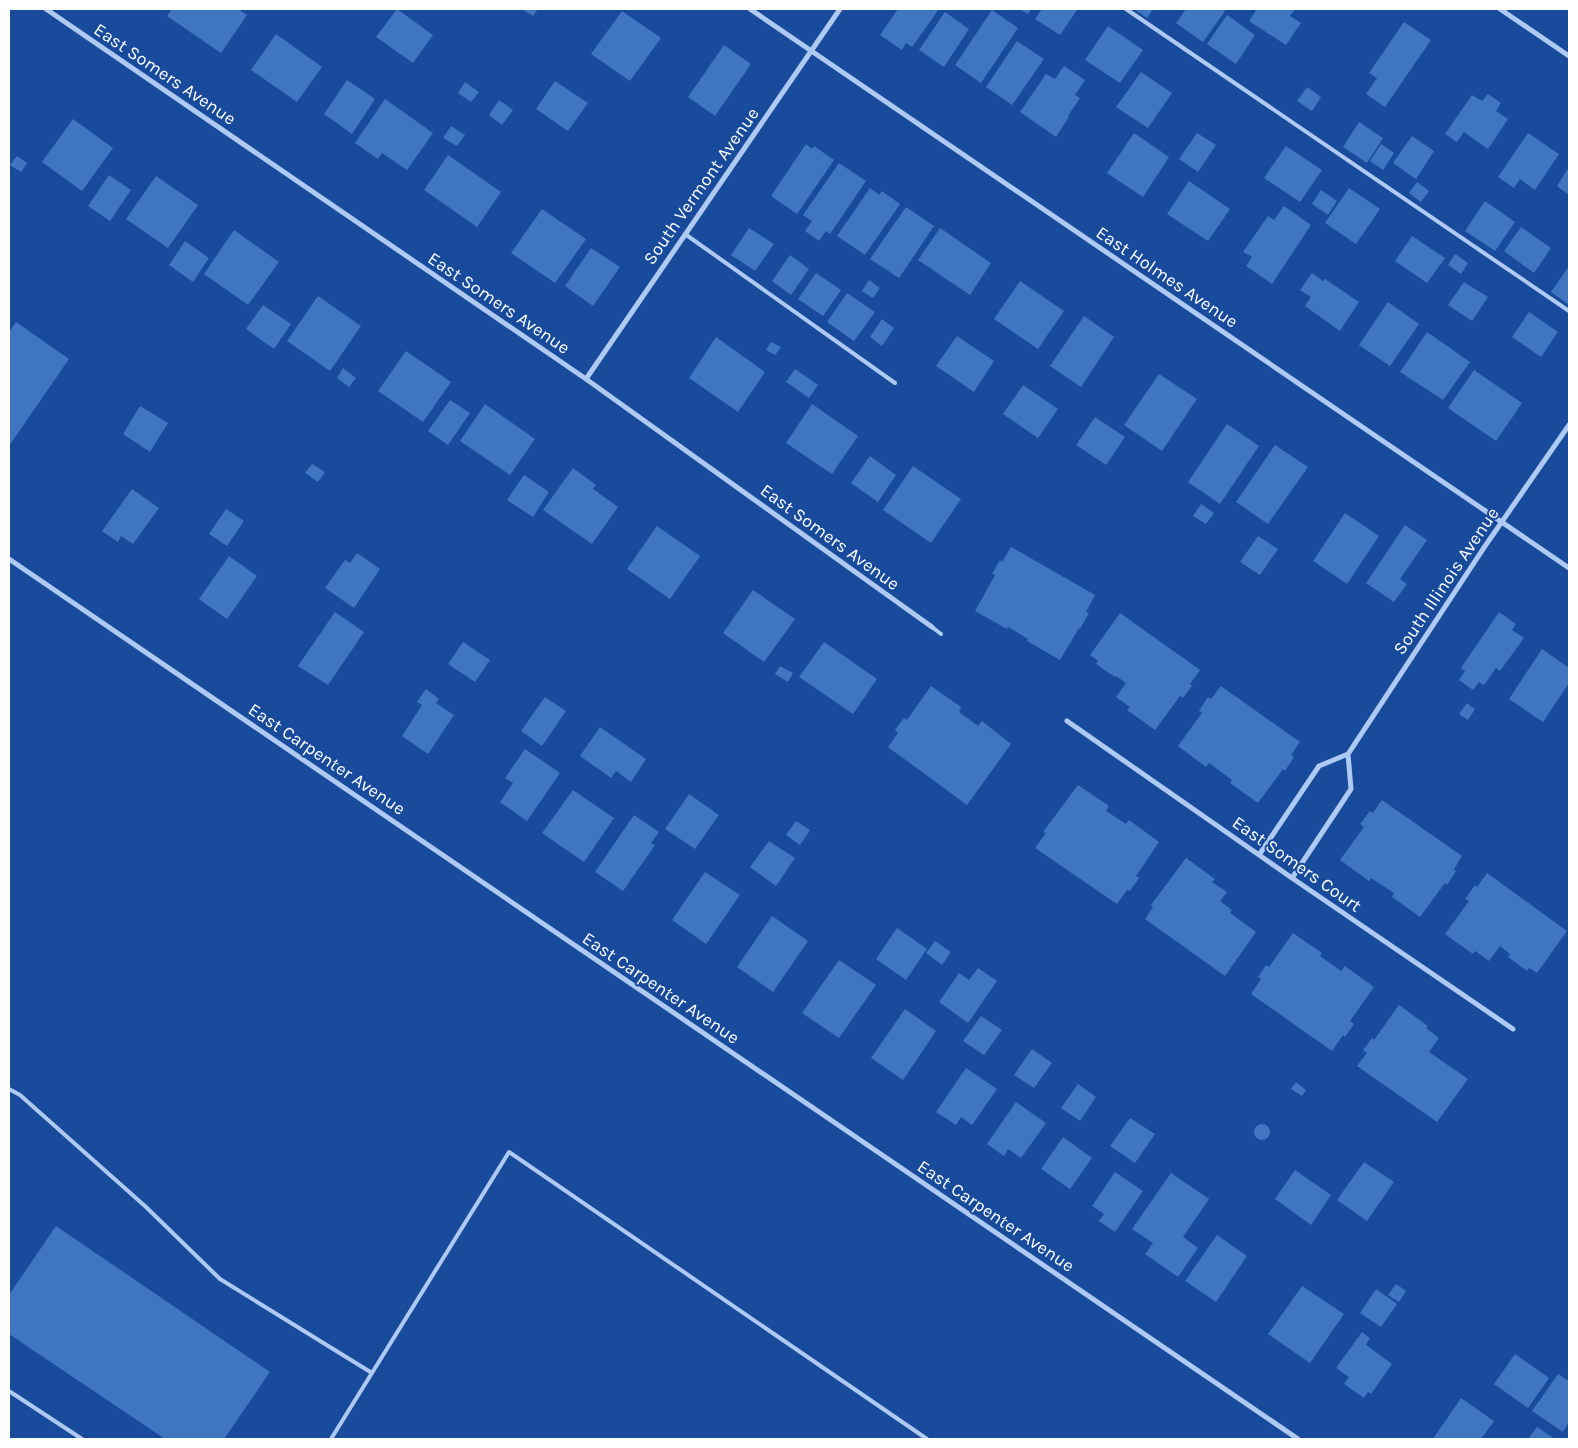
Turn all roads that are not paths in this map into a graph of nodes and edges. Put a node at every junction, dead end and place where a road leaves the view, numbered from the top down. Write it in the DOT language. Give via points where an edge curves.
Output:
graph roads {
  1 [pos="46,9"];
  2 [pos="750,9"];
  3 [pos="840,9"];
  4 [pos="1126,9"];
  5 [pos="1500,9"];
  6 [pos="811,51"];
  7 [pos="1569,56"];
  8 [pos="685,234"];
  9 [pos="1569,311"];
  10 [pos="586,379"];
  11 [pos="895,384"];
  12 [pos="1569,424"];
  13 [pos="1502,522"];
  14 [pos="9,559"];
  15 [pos="1569,568"];
  16 [pos="932,627"];
  17 [pos="941,634"];
  18 [pos="1067,721"];
  19 [pos="1348,754"];
  20 [pos="1259,855"];
  21 [pos="1292,878"];
  22 [pos="1513,1029"];
  23 [pos="9,1089"];
  24 [pos="372,1373"];
  25 [pos="9,1391"];
  26 [pos="82,1439"];
  27 [pos="331,1439"];
  28 [pos="927,1439"];
  29 [pos="1298,1439"];
  1 -- 10 [label="street, East Somers Avenue"];
  2 -- 6 [label="street, East Holmes Avenue"];
  3 -- 6 [label="street, South Vermont Avenue"];
  4 -- 9 [label="lane"];
  5 -- 7 [label="street"];
  6 -- 8 [label="street, South Vermont Avenue"];
  6 -- 13 [label="street, East Holmes Avenue"];
  8 -- 10 [label="street, South Vermont Avenue"];
  8 -- 11 [label="lane"];
  10 -- 16 [label="street, East Somers Avenue"];
  12 -- 13 [label="street, South Illinois Avenue"];
  13 -- 15 [label="street, East Holmes Avenue"];
  13 -- 19 [label="street, South Illinois Avenue"];
  14 -- 29 [label="street, East Carpenter Avenue"];
  16 -- 17 [label="lane"];
  18 -- 20 [label="street, East Somers Court"];
  19 -- 20 [label="street" via="1319,766"];
  19 -- 21 [label="street" via="1351,789"];
  20 -- 21 [label="street, East Somers Court"];
  21 -- 22 [label="street, East Somers Court"];
  23 -- 24 [label="lane" via="20,1095 146,1207 220,1279"];
  24 -- 27 [label="lane"];
  24 -- 28 [label="lane" via="509,1152"];
  25 -- 26 [label="lane"];
}
